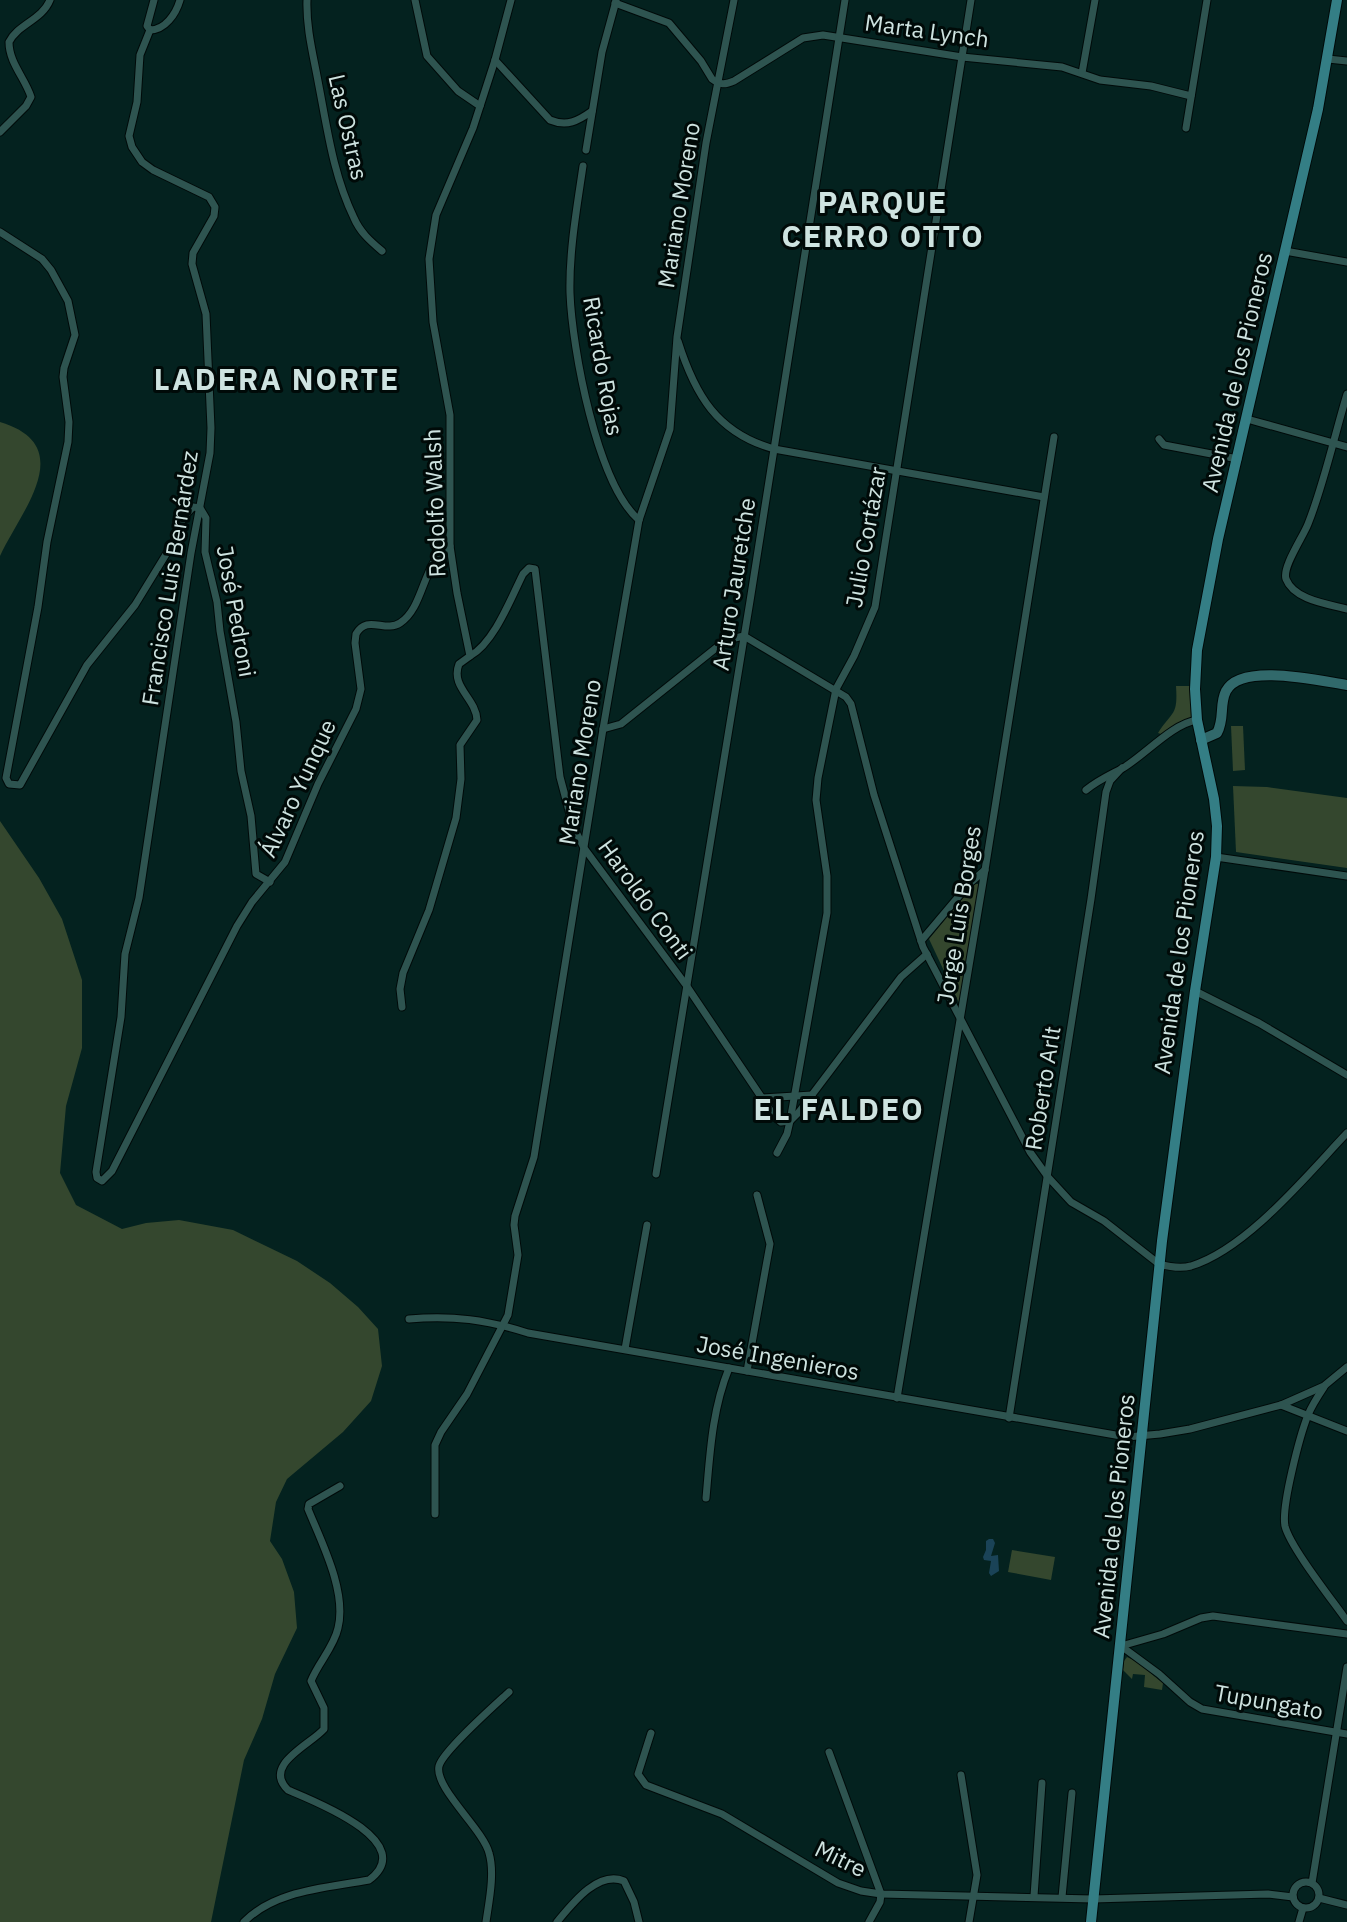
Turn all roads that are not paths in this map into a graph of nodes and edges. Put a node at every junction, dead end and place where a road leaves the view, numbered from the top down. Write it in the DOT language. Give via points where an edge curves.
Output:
graph roads {
  1 [pos="50,0"];
  2 [pos="154,0"];
  3 [pos="180,0"];
  4 [pos="307,0"];
  5 [pos="415,0"];
  6 [pos="511,0"];
  7 [pos="734,0"];
  8 [pos="845,0"];
  9 [pos="971,0"];
  10 [pos="1095,0"];
  11 [pos="1207,0"];
  12 [pos="1337,0"];
  13 [pos="616,1"];
  14 [pos="150,30"];
  15 [pos="839,37"];
  16 [pos="962,57"];
  17 [pos="1328,59"];
  18 [pos="495,60"];
  19 [pos="1347,61"];
  20 [pos="1082,73"];
  21 [pos="718,84"];
  22 [pos="1191,96"];
  23 [pos="480,106"];
  24 [pos="592,111"];
  25 [pos="1186,128"];
  26 [pos="0,132"];
  27 [pos="586,150"];
  28 [pos="583,166"];
  29 [pos="0,232"];
  30 [pos="382,251"];
  31 [pos="1285,251"];
  32 [pos="1347,262"];
  33 [pos="677,337"];
  34 [pos="1347,394"];
  35 [pos="1247,419"];
  36 [pos="1054,437"];
  37 [pos="1158,439"];
  38 [pos="1332,443"];
  39 [pos="1347,447"];
  40 [pos="774,449"];
  41 [pos="1238,459"];
  42 [pos="896,470"];
  43 [pos="1044,497"];
  44 [pos="200,508"];
  45 [pos="639,520"];
  46 [pos="450,546"];
  47 [pos="1347,609"];
  48 [pos="744,636"];
  49 [pos="470,656"];
  50 [pos="1347,685"];
  51 [pos="835,689"];
  52 [pos="1197,720"];
  53 [pos="603,729"];
  54 [pos="1201,740"];
  55 [pos="1122,768"];
  56 [pos="1086,790"];
  57 [pos="584,848"];
  58 [pos="1216,857"];
  59 [pos="985,870"];
  60 [pos="1347,876"];
  61 [pos="270,882"];
  62 [pos="921,941"];
  63 [pos="927,954"];
  64 [pos="686,985"];
  65 [pos="1195,992"];
  66 [pos="402,1007"];
  67 [pos="960,1020"];
  68 [pos="1347,1075"];
  69 [pos="812,1095"];
  70 [pos="793,1096"];
  71 [pos="761,1098"];
  72 [pos="790,1121"];
  73 [pos="1347,1133"];
  74 [pos="777,1153"];
  75 [pos="656,1174"];
  76 [pos="1048,1177"];
  77 [pos="102,1181"];
  78 [pos="757,1195"];
  79 [pos="647,1225"];
  80 [pos="1159,1264"];
  81 [pos="410,1319"];
  82 [pos="505,1325"];
  83 [pos="625,1349"];
  84 [pos="1347,1367"];
  85 [pos="729,1368"];
  86 [pos="747,1371"];
  87 [pos="1324,1386"];
  88 [pos="897,1398"];
  89 [pos="1281,1405"];
  90 [pos="1308,1415"];
  91 [pos="1009,1418"];
  92 [pos="1347,1431"];
  93 [pos="1141,1437"];
  94 [pos="340,1486"];
  95 [pos="706,1498"];
  96 [pos="435,1514"];
  97 [pos="1347,1621"];
  98 [pos="1347,1634"];
  99 [pos="1121,1646"];
  100 [pos="1347,1667"];
  101 [pos="509,1692"];
  102 [pos="1336,1732"];
  103 [pos="651,1733"];
  104 [pos="1347,1734"];
  105 [pos="830,1752"];
  106 [pos="961,1775"];
  107 [pos="1042,1783"];
  108 [pos="1072,1793"];
  109 [pos="1312,1883"];
  110 [pos="881,1894"];
  111 [pos="975,1895"];
  112 [pos="1034,1896"];
  113 [pos="1293,1897"];
  114 [pos="1062,1898"];
  115 [pos="1319,1898"];
  116 [pos="1093,1899"];
  117 [pos="1347,1905"];
  118 [pos="1303,1908"];
  119 [pos="244,1922"];
  120 [pos="486,1922"];
  121 [pos="557,1922"];
  122 [pos="639,1922"];
  123 [pos="869,1922"];
  124 [pos="969,1922"];
  125 [pos="1091,1922"];
  126 [pos="1299,1922"];
  1 -- 26 [label="street" via="9,42 31,97"];
  2 -- 14 [label="street" via="147,26"];
  3 -- 14 [label="street" via="174,15 161,28"];
  4 -- 30 [label="street, Las Ostras" via="338,175 364,236"];
  5 -- 23 [label="street" via="426,55 458,91"];
  6 -- 18 [label="street, Rodolfo Walsh"];
  7 -- 21 [label="street, Mariano Moreno"];
  8 -- 15 [label="street, Arturo Jauretche"];
  9 -- 16 [label="street, Julio Cortázar"];
  10 -- 20 [label="street"];
  11 -- 22 [label="street"];
  12 -- 17 [label="main road, Avenida de los Pioneros"];
  13 -- 21 [label="street" via="669,23"];
  13 -- 24 [label="street"];
  14 -- 44 [label="street, Francisco Luis Bernárdez" via="140,55 129,136 132,148 153,170 209,197 215,207 192,264 206,314 211,428"];
  15 -- 16 [label="street, Marta Lynch"];
  15 -- 21 [label="street, Marta Lynch" via="803,38 734,81"];
  15 -- 40 [label="street, Arturo Jauretche"];
  16 -- 20 [label="street, Marta Lynch"];
  16 -- 42 [label="street, Julio Cortázar"];
  17 -- 19 [label="street"];
  17 -- 31 [label="main road, Avenida de los Pioneros"];
  18 -- 23 [label="street, Rodolfo Walsh"];
  18 -- 24 [label="street" via="550,120 575,122"];
  20 -- 22 [label="street, Marta Lynch"];
  21 -- 33 [label="street, Mariano Moreno"];
  22 -- 25 [label="street"];
  23 -- 46 [label="street, Rodolfo Walsh" via="436,215 429,259 433,322 450,415"];
  24 -- 27 [label="street"];
  28 -- 45 [label="street, Ricardo Rojas" via="570,295 576,344 595,439 623,503"];
  29 -- 44 [label="street" via="51,270 68,301 75,335 63,377 68,442 6,778 9,784 20,785 87,665 135,605 176,538 183,518 194,507"];
  31 -- 32 [label="street"];
  31 -- 35 [label="main road, Avenida de los Pioneros"];
  33 -- 40 [label="street" via="693,382 710,408 740,436"];
  33 -- 45 [label="street, Mariano Moreno" via="670,429"];
  34 -- 38 [label="street"];
  35 -- 38 [label="street"];
  35 -- 41 [label="main road, Avenida de los Pioneros"];
  36 -- 43 [label="street, Jorge Luis Borges"];
  37 -- 41 [label="street" via="1164,445"];
  38 -- 39 [label="street"];
  38 -- 47 [label="street" via="1308,523 1285,572 1295,590"];
  40 -- 42 [label="street"];
  40 -- 48 [label="street, Arturo Jauretche"];
  41 -- 52 [label="main road, Avenida de los Pioneros" via="1197,650"];
  42 -- 43 [label="street"];
  42 -- 51 [label="street, Julio Cortázar" via="875,607"];
  43 -- 59 [label="street, Jorge Luis Borges"];
  44 -- 61 [label="street, José Pedroni" via="206,518 205,552 217,602 254,860 257,874"];
  44 -- 77 [label="street, Francisco Luis Bernárdez" via="139,898 125,954 121,1017 96,1172"];
  45 -- 53 [label="street, Mariano Moreno"];
  46 -- 49 [label="street, Rodolfo Walsh"];
  46 -- 61 [label="street, Álvaro Yunque" via="433,563 401,622 363,625 356,634 360,697 285,862"];
  48 -- 51 [label="street"];
  48 -- 53 [label="street" via="726,640 621,724"];
  48 -- 64 [label="street, Arturo Jauretche"];
  49 -- 57 [label="street, Haroldo Conti" via="495,626 523,574 528,568 535,569 560,777"];
  49 -- 66 [label="street" via="459,664 457,678 477,720 460,745 456,818 429,910 403,973"];
  50 -- 54 [label="main road" via="1266,675 1236,680 1223,698 1223,721 1217,733"];
  51 -- 62 [label="street" via="851,704 874,796"];
  51 -- 70 [label="street, Julio Cortázar" via="816,800 827,913"];
  52 -- 54 [label="main road, Avenida de los Pioneros"];
  52 -- 55 [label="street" via="1184,723"];
  53 -- 57 [label="street, Mariano Moreno"];
  54 -- 58 [label="main road, Avenida de los Pioneros" via="1214,799"];
  55 -- 56 [label="street"];
  55 -- 76 [label="street, Roberto Arlt" via="1106,792"];
  57 -- 64 [label="street, Haroldo Conti"];
  57 -- 82 [label="street, Mariano Moreno" via="534,1157 513,1225 518,1255"];
  58 -- 60 [label="street"];
  58 -- 65 [label="main road, Avenida de los Pioneros"];
  59 -- 62 [label="street"];
  59 -- 67 [label="street, Jorge Luis Borges"];
  61 -- 77 [label="street, Álvaro Yunque" via="237,926 112,1171"];
  62 -- 63 [label="street"];
  63 -- 67 [label="street"];
  63 -- 69 [label="street" via="901,977"];
  64 -- 71 [label="street, Haroldo Conti"];
  64 -- 75 [label="street, Arturo Jauretche"];
  65 -- 68 [label="street"];
  65 -- 80 [label="main road, Avenida de los Pioneros"];
  67 -- 76 [label="street"];
  67 -- 88 [label="street, Jorge Luis Borges"];
  69 -- 70 [label="street"];
  69 -- 72 [label="street"];
  70 -- 71 [label="street"];
  70 -- 72 [label="street, Julio Cortázar"];
  71 -- 72 [label="street, Haroldo Conti" via="781,1122"];
  72 -- 74 [label="street, Julio Cortázar"];
  73 -- 80 [label="street" via="1272,1210 1228,1247 1190,1266"];
  76 -- 80 [label="street" via="1071,1202"];
  76 -- 91 [label="street, Roberto Arlt"];
  78 -- 86 [label="street" via="770,1244"];
  79 -- 83 [label="street"];
  80 -- 93 [label="main road, Avenida de los Pioneros"];
  81 -- 82 [label="street, José Ingenieros" via="447,1317"];
  82 -- 83 [label="street, José Ingenieros"];
  82 -- 96 [label="street, Mariano Moreno" via="435,1445"];
  83 -- 85 [label="street, José Ingenieros"];
  84 -- 87 [label="street"];
  85 -- 86 [label="street, José Ingenieros"];
  85 -- 95 [label="street" via="711,1433"];
  86 -- 88 [label="street, José Ingenieros"];
  87 -- 89 [label="street, José Ingenieros"];
  87 -- 90 [label="street"];
  88 -- 91 [label="street, José Ingenieros"];
  89 -- 90 [label="street"];
  89 -- 93 [label="street, José Ingenieros"];
  90 -- 92 [label="street"];
  90 -- 97 [label="street" via="1284,1511 1285,1527"];
  91 -- 93 [label="street, José Ingenieros"];
  93 -- 99 [label="main road, Avenida de los Pioneros"];
  94 -- 119 [label="street" via="308,1509 330,1562 339,1600 338,1628 311,1681 324,1708 324,1729 287,1760 280,1775 288,1790 373,1836 381,1863 369,1880 284,1897"];
  98 -- 99 [label="street" via="1213,1616"];
  99 -- 102 [label="street, Tupungato" via="1202,1709"];
  99 -- 116 [label="main road, Avenida de los Pioneros"];
  100 -- 102 [label="street"];
  101 -- 120 [label="street" via="439,1766 449,1793 490,1854"];
  102 -- 104 [label="street, Tupungato"];
  102 -- 109 [label="street"];
  103 -- 110 [label="street, Mitre" via="638,1774 646,1786 722,1814 838,1883"];
  105 -- 110 [label="street"];
  106 -- 111 [label="street" via="977,1875"];
  107 -- 112 [label="street"];
  108 -- 114 [label="street"];
  109 -- 113 [label="street" via="1299,1885"];
  109 -- 115 [label="street"];
  110 -- 111 [label="street, Mitre"];
  110 -- 123 [label="street"];
  111 -- 112 [label="street, Mitre"];
  111 -- 124 [label="street"];
  112 -- 114 [label="street, Mitre"];
  113 -- 116 [label="street, Mitre"];
  113 -- 118 [label="street"];
  114 -- 116 [label="street, Mitre"];
  115 -- 117 [label="street"];
  115 -- 118 [label="street" via="1315,1905"];
  116 -- 125 [label="main road, Avenida de los Pioneros"];
  118 -- 126 [label="street"];
  121 -- 122 [label="street" via="602,1880 616,1878 624,1881"];
}
